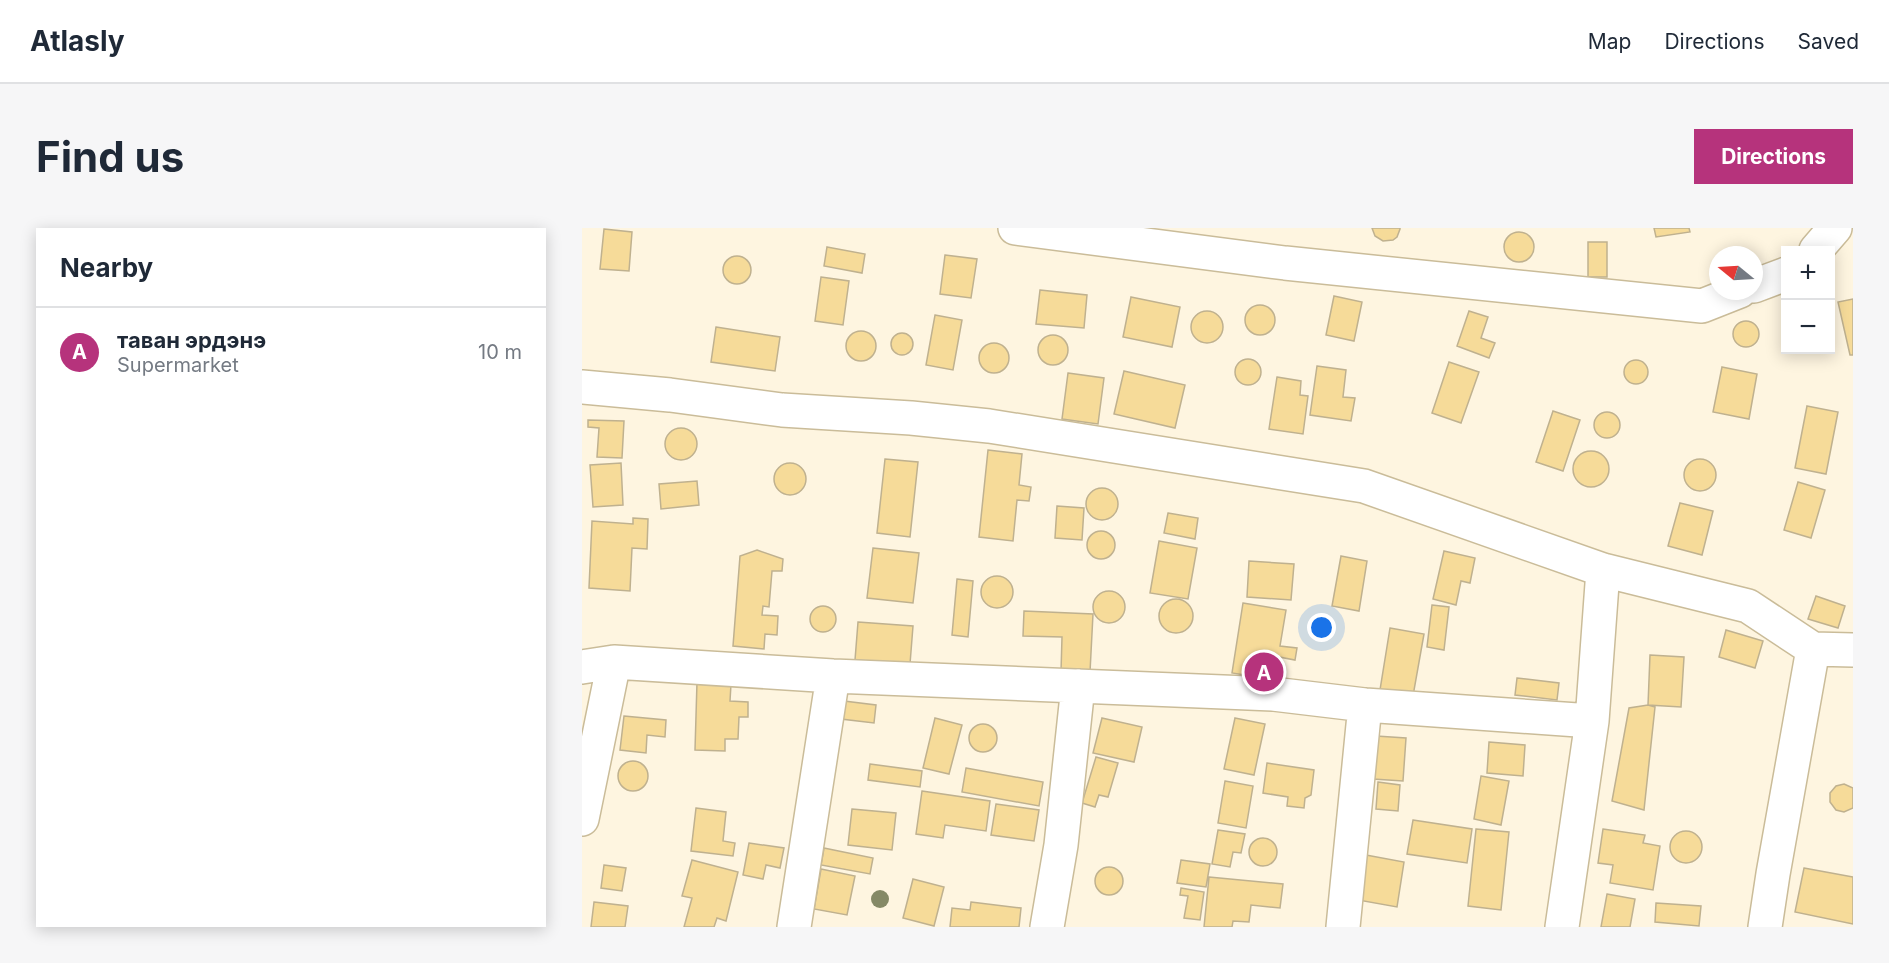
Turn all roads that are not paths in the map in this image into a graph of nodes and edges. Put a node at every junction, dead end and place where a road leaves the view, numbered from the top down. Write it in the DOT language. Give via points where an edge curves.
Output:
graph roads {
  1 [pos="1015,228"];
  2 [pos="1835,228"];
  3 [pos="1819,246"];
  4 [pos="1781,275"];
  5 [pos="1763,282"];
  6 [pos="1717,300"];
  7 [pos="582,387"];
  8 [pos="1603,570"];
  9 [pos="1813,649"];
  10 [pos="1853,650"];
  11 [pos="614,662"];
  12 [pos="582,667"];
  13 [pos="833,676"];
  14 [pos="1078,686"];
  15 [pos="1365,705"];
  16 [pos="1592,721"];
  17 [pos="582,819"];
  18 [pos="795,927"];
  19 [pos="1047,927"];
  20 [pos="1343,927"];
  21 [pos="1562,927"];
  22 [pos="1765,927"];
  1 -- 6 [label="street" via="1285,263 1702,306"];
  2 -- 3 [label="street"];
  4 -- 5 [label="street"];
  7 -- 8 [label="street" via="782,410 989,426 1364,486"];
  8 -- 9 [label="street" via="1748,606"];
  8 -- 16 [label="street"];
  9 -- 10 [label="street"];
  9 -- 22 [label="street"];
  11 -- 12 [label="street"];
  11 -- 13 [label="street"];
  11 -- 17 [label="street"];
  13 -- 14 [label="street"];
  13 -- 18 [label="street"];
  14 -- 15 [label="street" via="1272,694"];
  14 -- 19 [label="street" via="1061,845"];
  15 -- 16 [label="street"];
  15 -- 20 [label="street"];
  16 -- 21 [label="street"];
}
